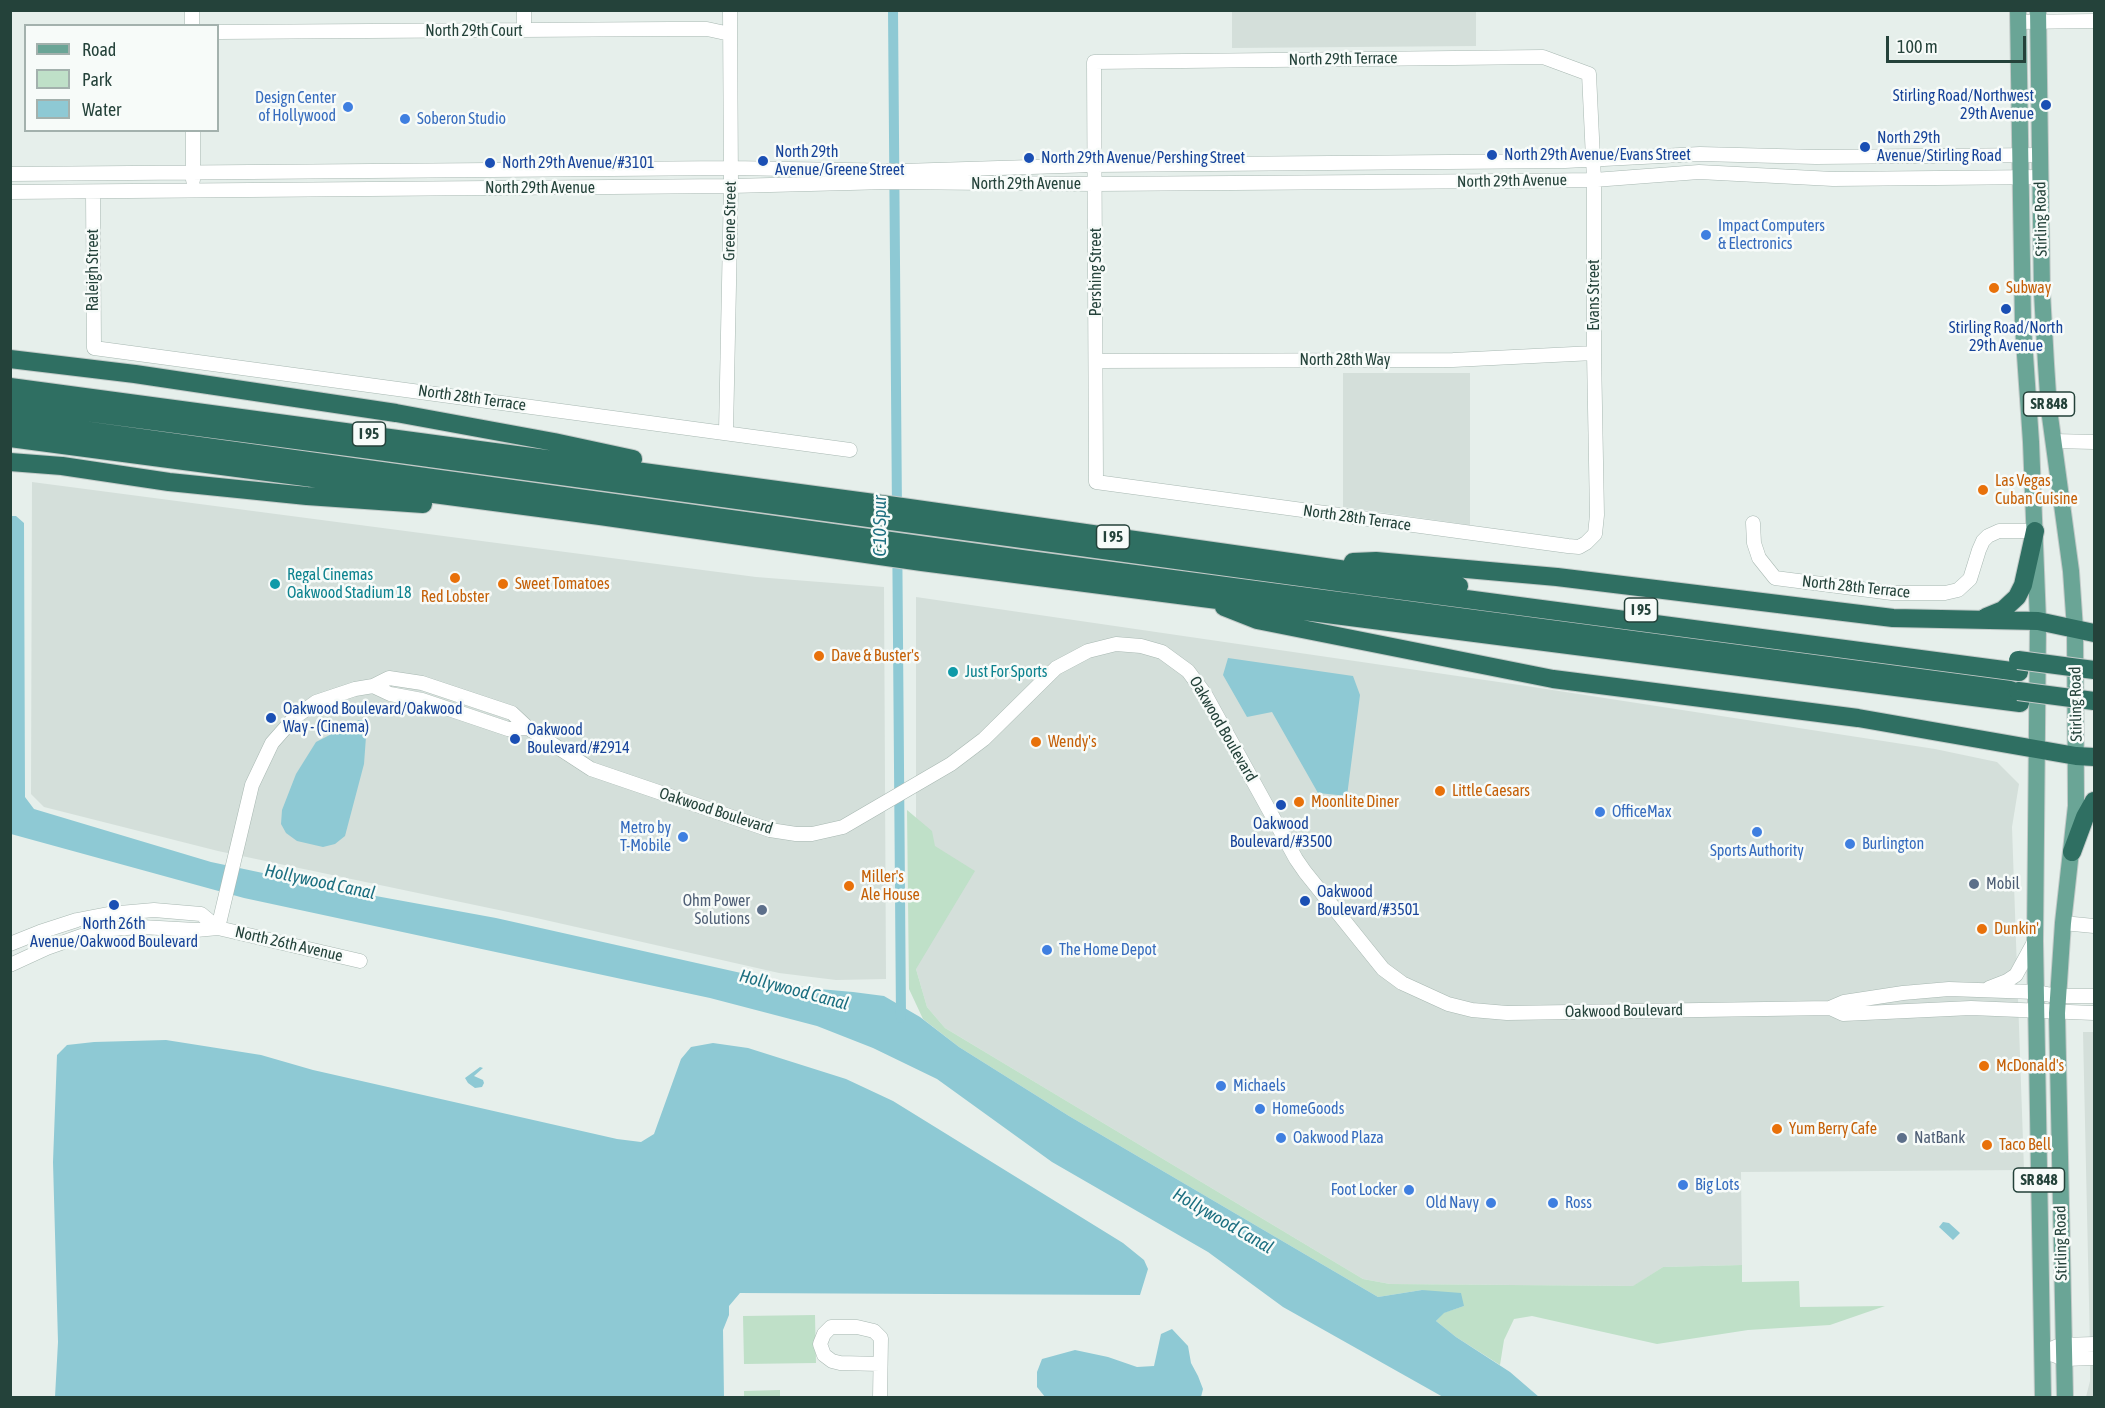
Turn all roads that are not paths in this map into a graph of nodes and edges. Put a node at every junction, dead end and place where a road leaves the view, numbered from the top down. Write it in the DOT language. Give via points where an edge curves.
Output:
graph roads {
  1 [pos="524,10"];
  2 [pos="730,10"];
  3 [pos="2018,16"];
  4 [pos="2039,16"];
  5 [pos="2094,21"];
  6 [pos="524,30"];
  7 [pos="219,32"];
  8 [pos="730,34"];
  9 [pos="1094,62"];
  10 [pos="1589,74"];
  11 [pos="193,132"];
  12 [pos="2020,155"];
  13 [pos="2040,155"];
  14 [pos="1593,159"];
  15 [pos="1095,165"];
  16 [pos="731,168"];
  17 [pos="193,172"];
  18 [pos="10,174"];
  19 [pos="895,176"];
  20 [pos="2041,177"];
  21 [pos="2021,178"];
  22 [pos="1594,180"];
  23 [pos="1095,184"];
  24 [pos="731,186"];
  25 [pos="194,191"];
  26 [pos="10,192"];
  27 [pos="93,192"];
  28 [pos="94,348"];
  29 [pos="1594,353"];
  30 [pos="10,359"];
  31 [pos="1096,361"];
  32 [pos="10,387"];
  33 [pos="10,402"];
  34 [pos="10,420"];
  35 [pos="726,432"];
  36 [pos="10,438"];
  37 [pos="2054,441"];
  38 [pos="2094,442"];
  39 [pos="850,450"];
  40 [pos="10,462"];
  41 [pos="1096,482"];
  42 [pos="727,484"];
  43 [pos="875,511"];
  44 [pos="600,516"];
  45 [pos="1597,516"];
  46 [pos="921,518"];
  47 [pos="1753,523"];
  48 [pos="2035,531"];
  49 [pos="875,547"];
  50 [pos="921,553"];
  51 [pos="1306,564"];
  52 [pos="1203,598"];
  53 [pos="1970,620"];
  54 [pos="2038,621"];
  55 [pos="2075,629"];
  56 [pos="2094,633"];
  57 [pos="2018,666"];
  58 [pos="2094,670"];
  59 [pos="2094,682"];
  60 [pos="2019,697"];
  61 [pos="2094,701"];
  62 [pos="2094,713"];
  63 [pos="2038,748"];
  64 [pos="2085,757"];
  65 [pos="2094,801"];
  66 [pos="2072,852"];
  67 [pos="2063,923"];
  68 [pos="2094,926"];
  69 [pos="218,928"];
  70 [pos="2035,941"];
  71 [pos="11,943"];
  72 [pos="360,961"];
  73 [pos="15,962"];
  74 [pos="1987,989"];
  75 [pos="2035,992"];
  76 [pos="2094,996"];
  77 [pos="2057,1005"];
  78 [pos="1830,1008"];
  79 [pos="2036,1010"];
  80 [pos="2094,1013"];
  81 [pos="2094,1344"];
  82 [pos="2043,1351"];
  83 [pos="2063,1352"];
  84 [pos="2094,1358"];
  85 [pos="880,1364"];
  86 [pos="880,1398"];
  87 [pos="2043,1398"];
  88 [pos="2064,1398"];
  1 -- 6 [label="street"];
  2 -- 8 [label="street, Greene Street"];
  3 -- 4 [label="street"];
  3 -- 12 [label="main road, Stirling Road / SR 848"];
  4 -- 5 [label="street"];
  4 -- 13 [label="main road, Stirling Road / SR 848"];
  6 -- 7 [label="street, North 29th Court"];
  6 -- 8 [label="street, North 29th Court" via="707,29"];
  8 -- 16 [label="street, Greene Street"];
  9 -- 10 [label="street, North 29th Terrace" via="1544,57"];
  9 -- 15 [label="street, Pershing Street"];
  10 -- 14 [label="street, Evans Street"];
  11 -- 17 [label="street"];
  12 -- 13 [label="street, North 29th Avenue"];
  12 -- 14 [label="street, North 29th Avenue" via="1700,154"];
  12 -- 21 [label="main road, Stirling Road / SR 848"];
  13 -- 20 [label="main road, Stirling Road / SR 848"];
  14 -- 15 [label="street, North 29th Avenue"];
  14 -- 22 [label="street, Evans Street"];
  15 -- 19 [label="street, North 29th Avenue"];
  15 -- 23 [label="street, Pershing Street"];
  16 -- 17 [label="street, North 29th Avenue"];
  16 -- 19 [label="street, North 29th Avenue"];
  16 -- 24 [label="street, Greene Street"];
  17 -- 18 [label="street, North 29th Avenue"];
  17 -- 25 [label="street"];
  19 -- 23 [label="street, North 29th Avenue"];
  19 -- 24 [label="street, North 29th Avenue"];
  20 -- 21 [label="street, North 29th Avenue"];
  20 -- 37 [label="main road, Stirling Road / SR 848" via="2044,339"];
  21 -- 22 [label="street, North 29th Avenue" via="1833,179 1699,172"];
  21 -- 48 [label="main road, Stirling Road / SR 848" via="2023,326"];
  22 -- 23 [label="street, North 29th Avenue"];
  22 -- 29 [label="street, Evans Street"];
  23 -- 31 [label="street, Pershing Street"];
  24 -- 25 [label="street, North 29th Avenue"];
  24 -- 35 [label="street, Greene Street"];
  25 -- 27 [label="street, North 29th Avenue"];
  26 -- 27 [label="street, North 29th Avenue"];
  27 -- 28 [label="street, Raleigh Street"];
  28 -- 35 [label="street, North 28th Terrace"];
  29 -- 31 [label="street, North 28th Way" via="1453,360"];
  29 -- 45 [label="street, Evans Street"];
  30 -- 42 [label="highway" via="396,413 703,473"];
  31 -- 41 [label="street, Pershing Street"];
  32 -- 42 [label="highway, I 95"];
  33 -- 43 [label="highway"];
  34 -- 49 [label="highway"];
  35 -- 39 [label="street, North 28th Terrace"];
  36 -- 44 [label="highway"];
  37 -- 38 [label="street"];
  37 -- 55 [label="main road, Stirling Road / SR 848"];
  40 -- 44 [label="highway" via="296,495"];
  41 -- 45 [label="street, North 28th Terrace" via="1575,547 1595,534"];
  42 -- 43 [label="highway, I 95"];
  43 -- 46 [label="highway, I 95"];
  44 -- 49 [label="highway"];
  46 -- 51 [label="highway, I 95"];
  46 -- 57 [label="highway"];
  47 -- 48 [label="street, North 28th Terrace" via="1759,558 1775,578 1892,594 1958,590 1970,579 1988,536 1999,531"];
  48 -- 53 [label="highway" via="2017,597 2003,610"];
  48 -- 54 [label="main road, Stirling Road / SR 848"];
  49 -- 50 [label="highway"];
  50 -- 52 [label="highway"];
  50 -- 60 [label="highway"];
  51 -- 53 [label="highway" via="1388,562 1557,577 1893,618"];
  51 -- 57 [label="highway, I 95"];
  52 -- 60 [label="highway" via="1570,647"];
  52 -- 63 [label="highway" via="1257,620 1553,679 1858,718"];
  53 -- 54 [label="highway"];
  54 -- 55 [label="highway"];
  54 -- 63 [label="main road, Stirling Road / SR 848"];
  55 -- 56 [label="highway"];
  55 -- 64 [label="main road, Stirling Road / SR 848"];
  57 -- 58 [label="highway, I 95, bridge"];
  57 -- 59 [label="highway"];
  60 -- 61 [label="highway, bridge"];
  60 -- 62 [label="highway"];
  63 -- 64 [label="highway"];
  63 -- 70 [label="main road, Stirling Road / SR 848"];
  64 -- 66 [label="main road, Stirling Road / SR 848"];
  65 -- 66 [label="highway"];
  66 -- 67 [label="main road, Stirling Road / SR 848"];
  67 -- 68 [label="street"];
  67 -- 77 [label="main road, Stirling Road / SR 848"];
  69 -- 71 [label="street, North 26th Avenue" via="201,914 154,910 76,920"];
  69 -- 72 [label="street, North 26th Avenue"];
  69 -- 73 [label="street, North 26th Avenue" via="112,929 81,936"];
  69 -- 78 [label="street, Oakwood Boulevard" via="252,785 272,743 294,718 316,702 389,678 422,683 512,713 591,769 770,830 796,834 843,827 889,802 984,739 1056,668 1088,651 1116,644 1162,652 1188,670 1296,859 1383,969 1402,983 1448,1004 1507,1013"];
  70 -- 74 [label="street" via="2016,975"];
  70 -- 75 [label="main road, Stirling Road / SR 848"];
  71 -- 73 [label="street"];
  74 -- 75 [label="street, Oakwood Boulevard"];
  74 -- 78 [label="street, Oakwood Boulevard" via="1903,993 1844,1002"];
  75 -- 77 [label="street, Oakwood Boulevard"];
  75 -- 79 [label="main road, Stirling Road / SR 848"];
  76 -- 77 [label="street"];
  77 -- 79 [label="street, Oakwood Boulevard"];
  77 -- 80 [label="street"];
  77 -- 83 [label="main road, Stirling Road / SR 848"];
  78 -- 79 [label="street, Oakwood Boulevard" via="1843,1014 1930,1009"];
  79 -- 82 [label="main road, Stirling Road / SR 848"];
  81 -- 83 [label="street"];
  82 -- 83 [label="street"];
  82 -- 87 [label="main road, Stirling Road / SR 848"];
  83 -- 84 [label="street"];
  83 -- 88 [label="main road, Stirling Road / SR 848"];
  85 -- 86 [label="street"];
}
